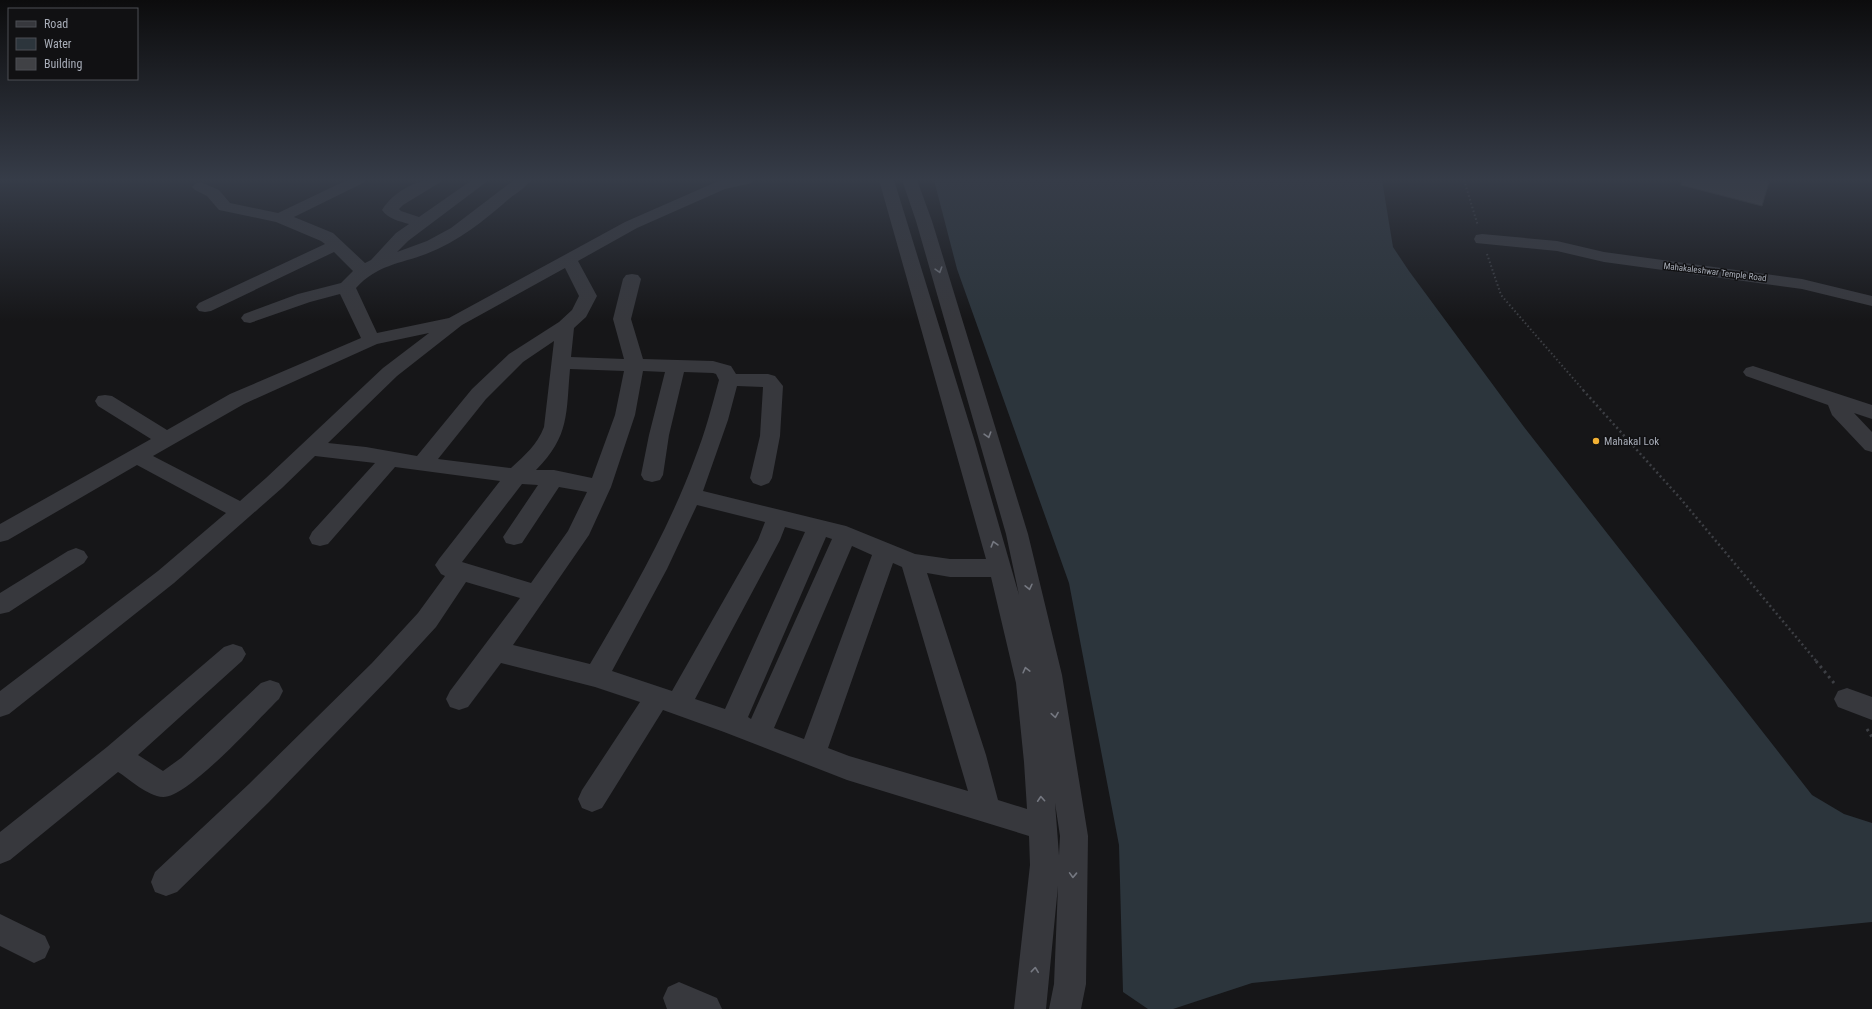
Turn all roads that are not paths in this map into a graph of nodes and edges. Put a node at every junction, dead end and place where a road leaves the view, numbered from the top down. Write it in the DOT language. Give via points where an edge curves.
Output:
graph roads {
  1 [pos="305,227"];
  2 [pos="415,227"];
  3 [pos="461,227"];
  4 [pos="627,227"];
  5 [pos="904,227"];
  6 [pos="925,227"];
  7 [pos="1482,239"];
  8 [pos="336,245"];
  9 [pos="568,259"];
  10 [pos="378,262"];
  11 [pos="363,271"];
  12 [pos="632,279"];
  13 [pos="347,287"];
  14 [pos="1872,301"];
  15 [pos="205,307"];
  16 [pos="250,318"];
  17 [pos="456,321"];
  18 [pos="565,326"];
  19 [pos="371,340"];
  20 [pos="561,363"];
  21 [pos="635,364"];
  22 [pos="676,367"];
  23 [pos="1754,372"];
  24 [pos="728,380"];
  25 [pos="105,401"];
  26 [pos="1840,402"];
  27 [pos="968,411"];
  28 [pos="1872,412"];
  29 [pos="166,439"];
  30 [pos="1872,445"];
  31 [pos="310,448"];
  32 [pos="136,456"];
  33 [pos="390,459"];
  34 [pos="422,464"];
  35 [pos="652,475"];
  36 [pos="516,476"];
  37 [pos="554,478"];
  38 [pos="762,478"];
  39 [pos="600,487"];
  40 [pos="692,496"];
  41 [pos="241,511"];
  42 [pos="778,518"];
  43 [pos="819,527"];
  44 [pos="0,534"];
  45 [pos="846,534"];
  46 [pos="514,537"];
  47 [pos="320,538"];
  48 [pos="885,552"];
  49 [pos="76,557"];
  50 [pos="912,562"];
  51 [pos="1000,568"];
  52 [pos="461,570"];
  53 [pos="537,594"];
  54 [pos="0,604"];
  55 [pos="495,651"];
  56 [pos="232,654"];
  57 [pos="596,676"];
  58 [pos="270,691"];
  59 [pos="458,699"];
  60 [pos="1847,699"];
  61 [pos="668,701"];
  62 [pos="0,706"];
  63 [pos="1872,709"];
  64 [pos="732,723"];
  65 [pos="758,734"];
  66 [pos="812,755"];
  67 [pos="117,756"];
  68 [pos="592,799"];
  69 [pos="987,811"];
  70 [pos="1043,827"];
  71 [pos="0,850"];
  72 [pos="166,882"];
  73 [pos="0,929"];
  74 [pos="34,947"];
  75 [pos="1030,1009"];
  76 [pos="1065,1009"];
  1 -- 8 [label="street" via="327,237"];
  2 -- 10 [label="street"];
  3 -- 10 [label="street" via="433,245"];
  4 -- 9 [label="street"];
  5 -- 27 [label="street"];
  6 -- 27 [label="street, one-way"];
  7 -- 14 [label="street, Mahakaleshwar Temple Road" via="1557,246 1604,258 1802,284"];
  8 -- 11 [label="street"];
  8 -- 15 [label="street"];
  9 -- 17 [label="street"];
  9 -- 18 [label="street" via="588,296 580,313"];
  10 -- 11 [label="street"];
  11 -- 13 [label="street"];
  12 -- 21 [label="street" via="622,319"];
  13 -- 16 [label="street" via="304,298"];
  13 -- 19 [label="street"];
  17 -- 19 [label="street"];
  17 -- 31 [label="street" via="390,372"];
  18 -- 20 [label="street"];
  18 -- 34 [label="street" via="516,358 500,373 479,394"];
  19 -- 29 [label="street" via="237,399"];
  20 -- 21 [label="street"];
  20 -- 36 [label="street" via="554,427 549,440 539,454"];
  21 -- 22 [label="street"];
  21 -- 39 [label="street" via="625,415"];
  22 -- 24 [label="street" via="718,368 724,370"];
  22 -- 35 [label="street"];
  23 -- 26 [label="street"];
  24 -- 38 [label="street" via="768,380 774,386 770,436"];
  24 -- 40 [label="street" via="705,463"];
  25 -- 29 [label="street"];
  26 -- 28 [label="street"];
  26 -- 30 [label="street" via="1839,410"];
  51 -- 27 [label="street, one-way"];
  27 -- 76 [label="street, one-way" via="1018,534 1049,675 1074,836 1070,984"];
  29 -- 32 [label="street"];
  31 -- 33 [label="street"];
  31 -- 41 [label="street"];
  32 -- 41 [label="street"];
  32 -- 44 [label="street"];
  33 -- 34 [label="street"];
  33 -- 47 [label="street"];
  34 -- 36 [label="street"];
  36 -- 37 [label="street"];
  36 -- 52 [label="street" via="449,561 449,568"];
  37 -- 39 [label="street"];
  37 -- 46 [label="street"];
  39 -- 53 [label="street" via="578,535"];
  40 -- 42 [label="street"];
  40 -- 57 [label="street"];
  41 -- 62 [label="street" via="166,577"];
  42 -- 43 [label="street"];
  42 -- 61 [label="street" via="768,540"];
  43 -- 45 [label="street"];
  43 -- 64 [label="street"];
  45 -- 48 [label="street"];
  45 -- 65 [label="street"];
  48 -- 50 [label="street"];
  48 -- 66 [label="street"];
  49 -- 54 [label="street"];
  50 -- 51 [label="street" via="950,568"];
  50 -- 69 [label="street"];
  70 -- 51 [label="street, one-way" via="1029,683"];
  52 -- 53 [label="street"];
  52 -- 72 [label="street" via="427,620 381,670"];
  53 -- 55 [label="street"];
  55 -- 57 [label="street"];
  55 -- 59 [label="street"];
  56 -- 67 [label="street"];
  57 -- 61 [label="street"];
  58 -- 67 [label="street" via="191,766 169,783 156,782"];
  60 -- 63 [label="street"];
  61 -- 64 [label="street"];
  61 -- 68 [label="street"];
  64 -- 65 [label="street"];
  65 -- 66 [label="street"];
  66 -- 69 [label="street"];
  67 -- 71 [label="street"];
  69 -- 70 [label="street"];
  75 -- 70 [label="street, one-way" via="1045,865"];
  73 -- 74 [label="street"];
}
